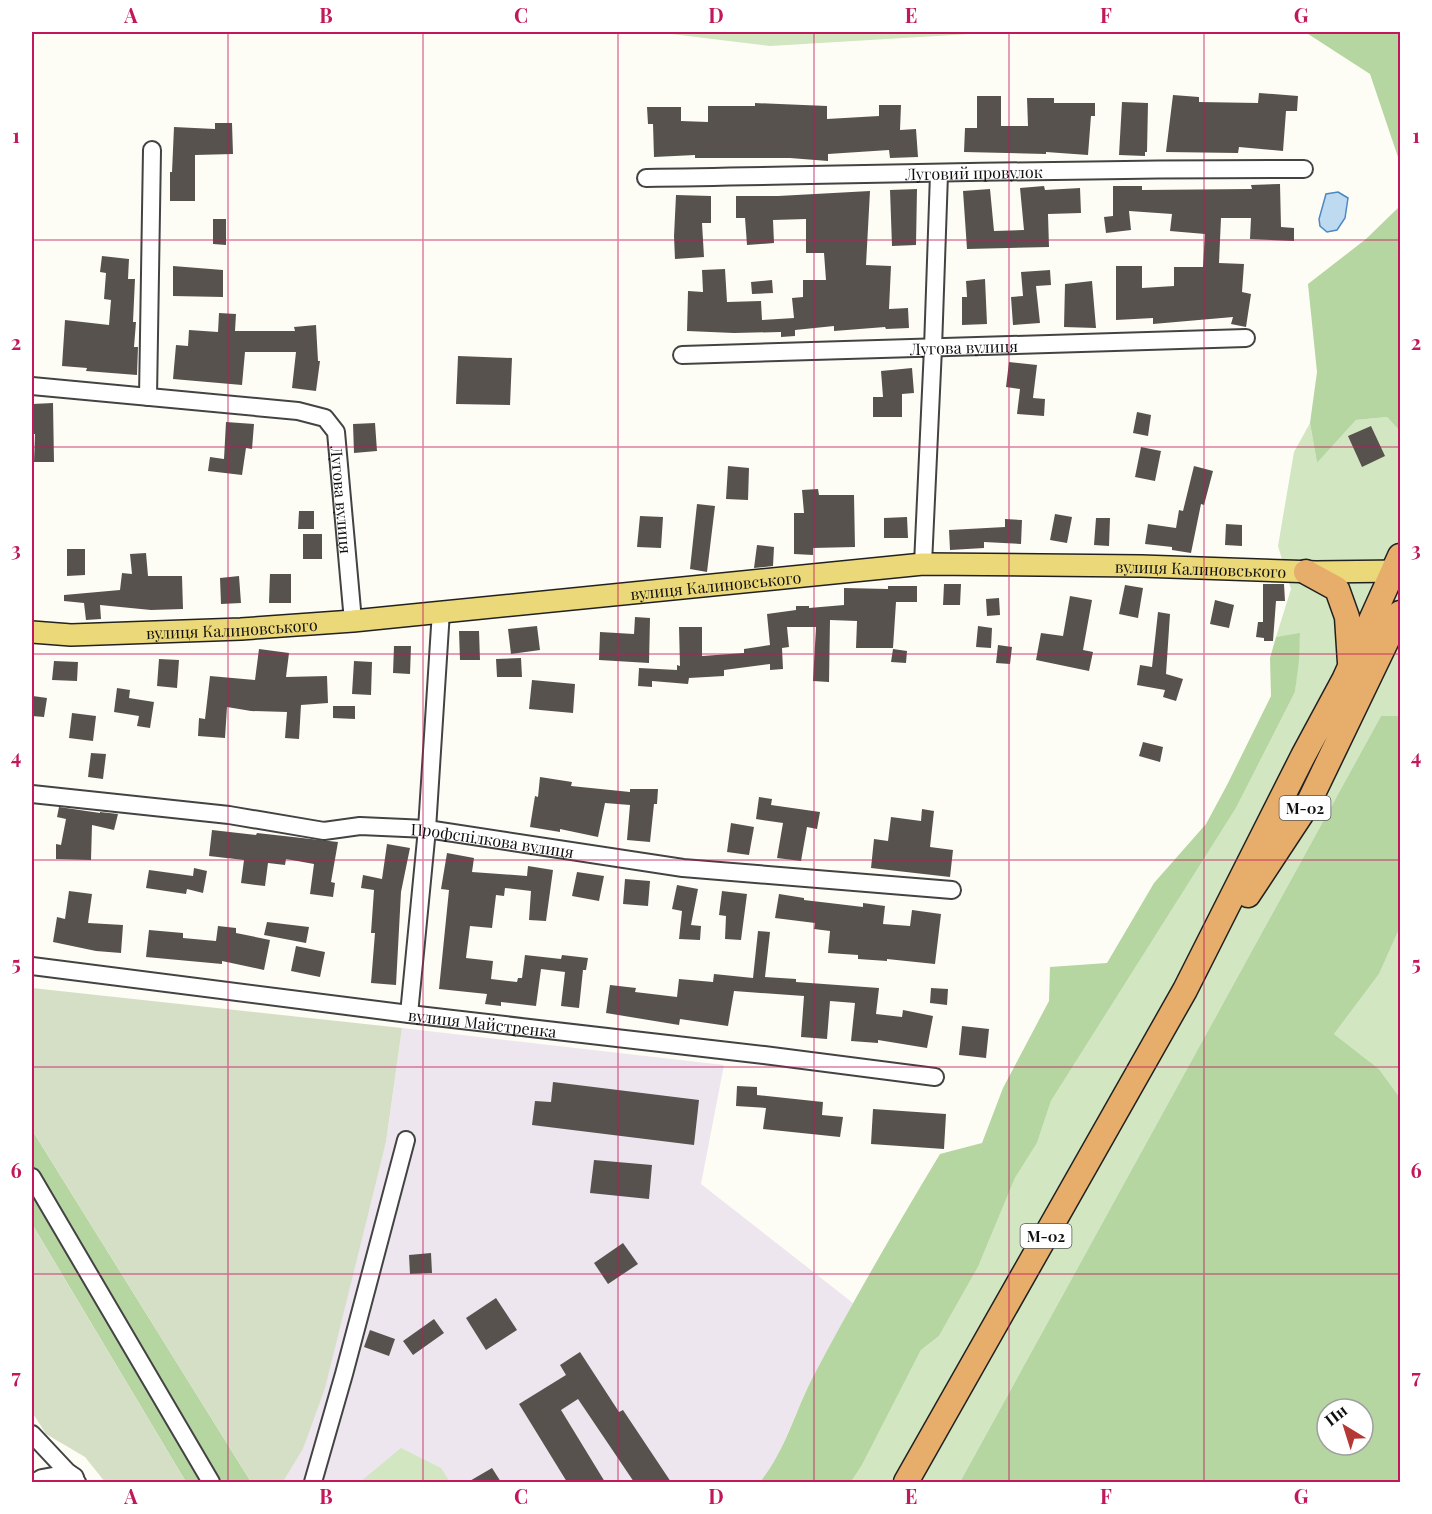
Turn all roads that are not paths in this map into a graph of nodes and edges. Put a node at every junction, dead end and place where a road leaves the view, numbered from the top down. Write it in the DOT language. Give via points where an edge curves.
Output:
graph roads {
  1 [pos="152,150"];
  2 [pos="1304,169"];
  3 [pos="939,174"];
  4 [pos="646,178"];
  5 [pos="1246,338"];
  6 [pos="933,348"];
  7 [pos="682,355"];
  8 [pos="32,386"];
  9 [pos="148,397"];
  10 [pos="923,564"];
  11 [pos="1398,566"];
  12 [pos="1306,572"];
  13 [pos="441,611"];
  14 [pos="1401,613"];
  15 [pos="353,621"];
  16 [pos="32,632"];
  17 [pos="1350,665"];
  18 [pos="32,794"];
  19 [pos="427,829"];
  20 [pos="952,890"];
  21 [pos="32,966"];
  22 [pos="1185,990"];
  23 [pos="409,1014"];
  24 [pos="935,1077"];
  25 [pos="406,1140"];
  26 [pos="32,1177"];
  27 [pos="32,1434"];
  28 [pos="73,1478"];
  29 [pos="35,1482"];
  30 [pos="83,1482"];
  31 [pos="211,1482"];
  32 [pos="313,1482"];
  33 [pos="906,1482"];
  1 -- 9 [label="street"];
  2 -- 3 [label="street, Луговий провулок" via="1122,168"];
  3 -- 4 [label="street, Луговий провулок"];
  3 -- 6 [label="street"];
  5 -- 6 [label="street, Лугова вулиця"];
  6 -- 7 [label="street, Лугова вулиця"];
  6 -- 10 [label="street"];
  8 -- 9 [label="street, Лугова вулиця"];
  9 -- 15 [label="street, Лугова вулиця" via="298,411 325,418 336,432"];
  10 -- 12 [label="main road, вулиця Калиновського"];
  10 -- 13 [label="main road, вулиця Калиновського"];
  11 -- 12 [label="main road, вулиця Калиновського"];
  11 -- 17 [label="highway, М-02"];
  12 -- 17 [label="highway" via="1337,590 1347,617"];
  13 -- 15 [label="main road, вулиця Калиновського"];
  13 -- 19 [label="street"];
  14 -- 22 [label="highway, М-02" via="1308,804"];
  15 -- 16 [label="main road, вулиця Калиновського" via="219,630 72,635"];
  17 -- 22 [label="highway, М-02"];
  18 -- 19 [label="street, Профспілкова вулиця" via="230,815 324,831 360,826"];
  19 -- 20 [label="street, Профспілкова вулиця" via="683,868"];
  19 -- 23 [label="street"];
  21 -- 23 [label="street, вулиця Майстренка"];
  22 -- 33 [label="highway, М-02"];
  23 -- 24 [label="street, вулиця Майстренка"];
  25 -- 32 [label="street"];
  26 -- 31 [label="street"];
  27 -- 28 [label="street"];
  28 -- 29 [label="street" via="42,1478"];
  28 -- 30 [label="street"];
}
